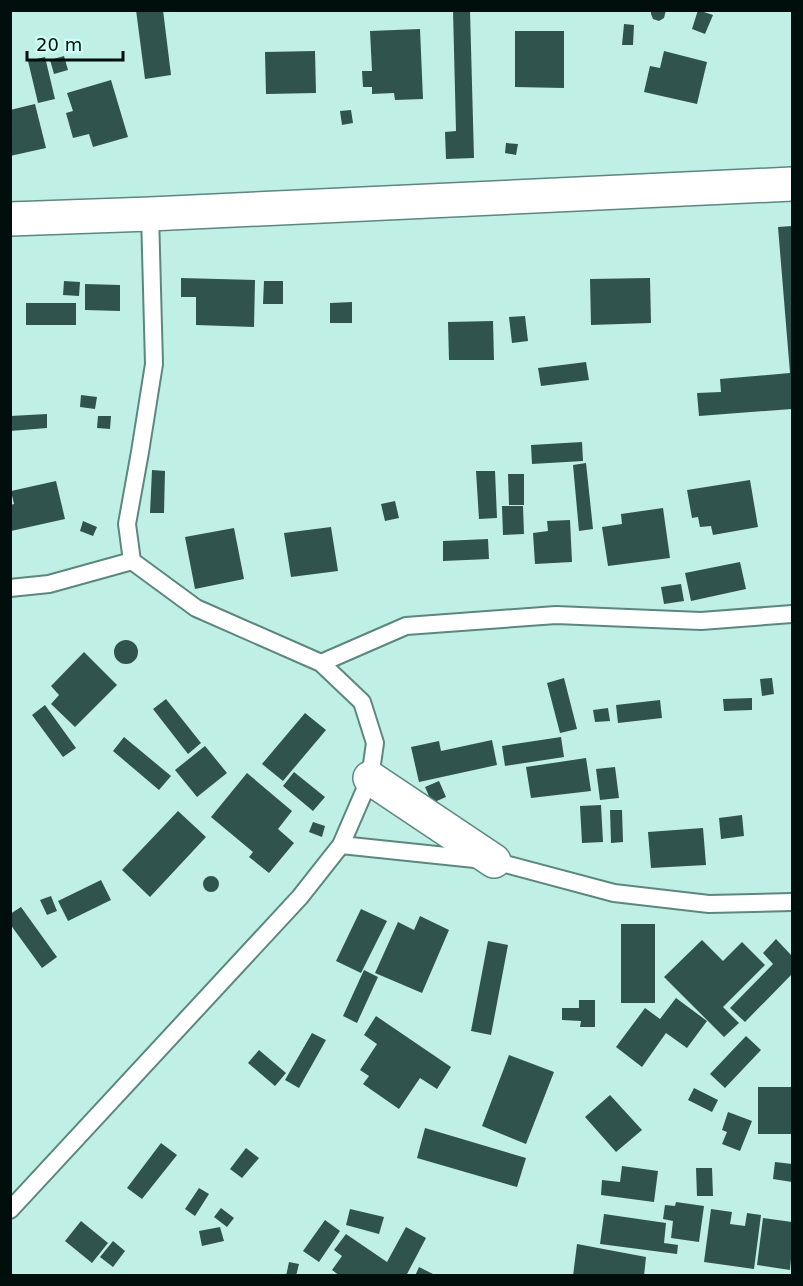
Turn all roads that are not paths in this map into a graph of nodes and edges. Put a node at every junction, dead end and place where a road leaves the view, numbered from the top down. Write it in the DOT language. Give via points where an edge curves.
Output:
graph roads {
  1 [pos="792,184"];
  2 [pos="150,214"];
  3 [pos="10,219"];
  4 [pos="132,561"];
  5 [pos="10,588"];
  6 [pos="792,614"];
  7 [pos="321,663"];
  8 [pos="370,778"];
  9 [pos="341,845"];
  10 [pos="494,861"];
  11 [pos="792,902"];
  12 [pos="10,1210"];
  1 -- 2 [label="main road"];
  2 -- 3 [label="main road"];
  2 -- 4 [label="lane" via="154,364 127,524"];
  4 -- 5 [label="lane" via="49,584"];
  4 -- 7 [label="lane" via="196,608"];
  6 -- 7 [label="lane" via="701,621 556,615 406,626"];
  7 -- 8 [label="lane" via="362,702 375,743"];
  8 -- 9 [label="lane"];
  8 -- 10 [label="main road"];
  9 -- 10 [label="lane"];
  9 -- 12 [label="lane" via="300,897"];
  10 -- 11 [label="lane" via="614,893 709,904"];
}
